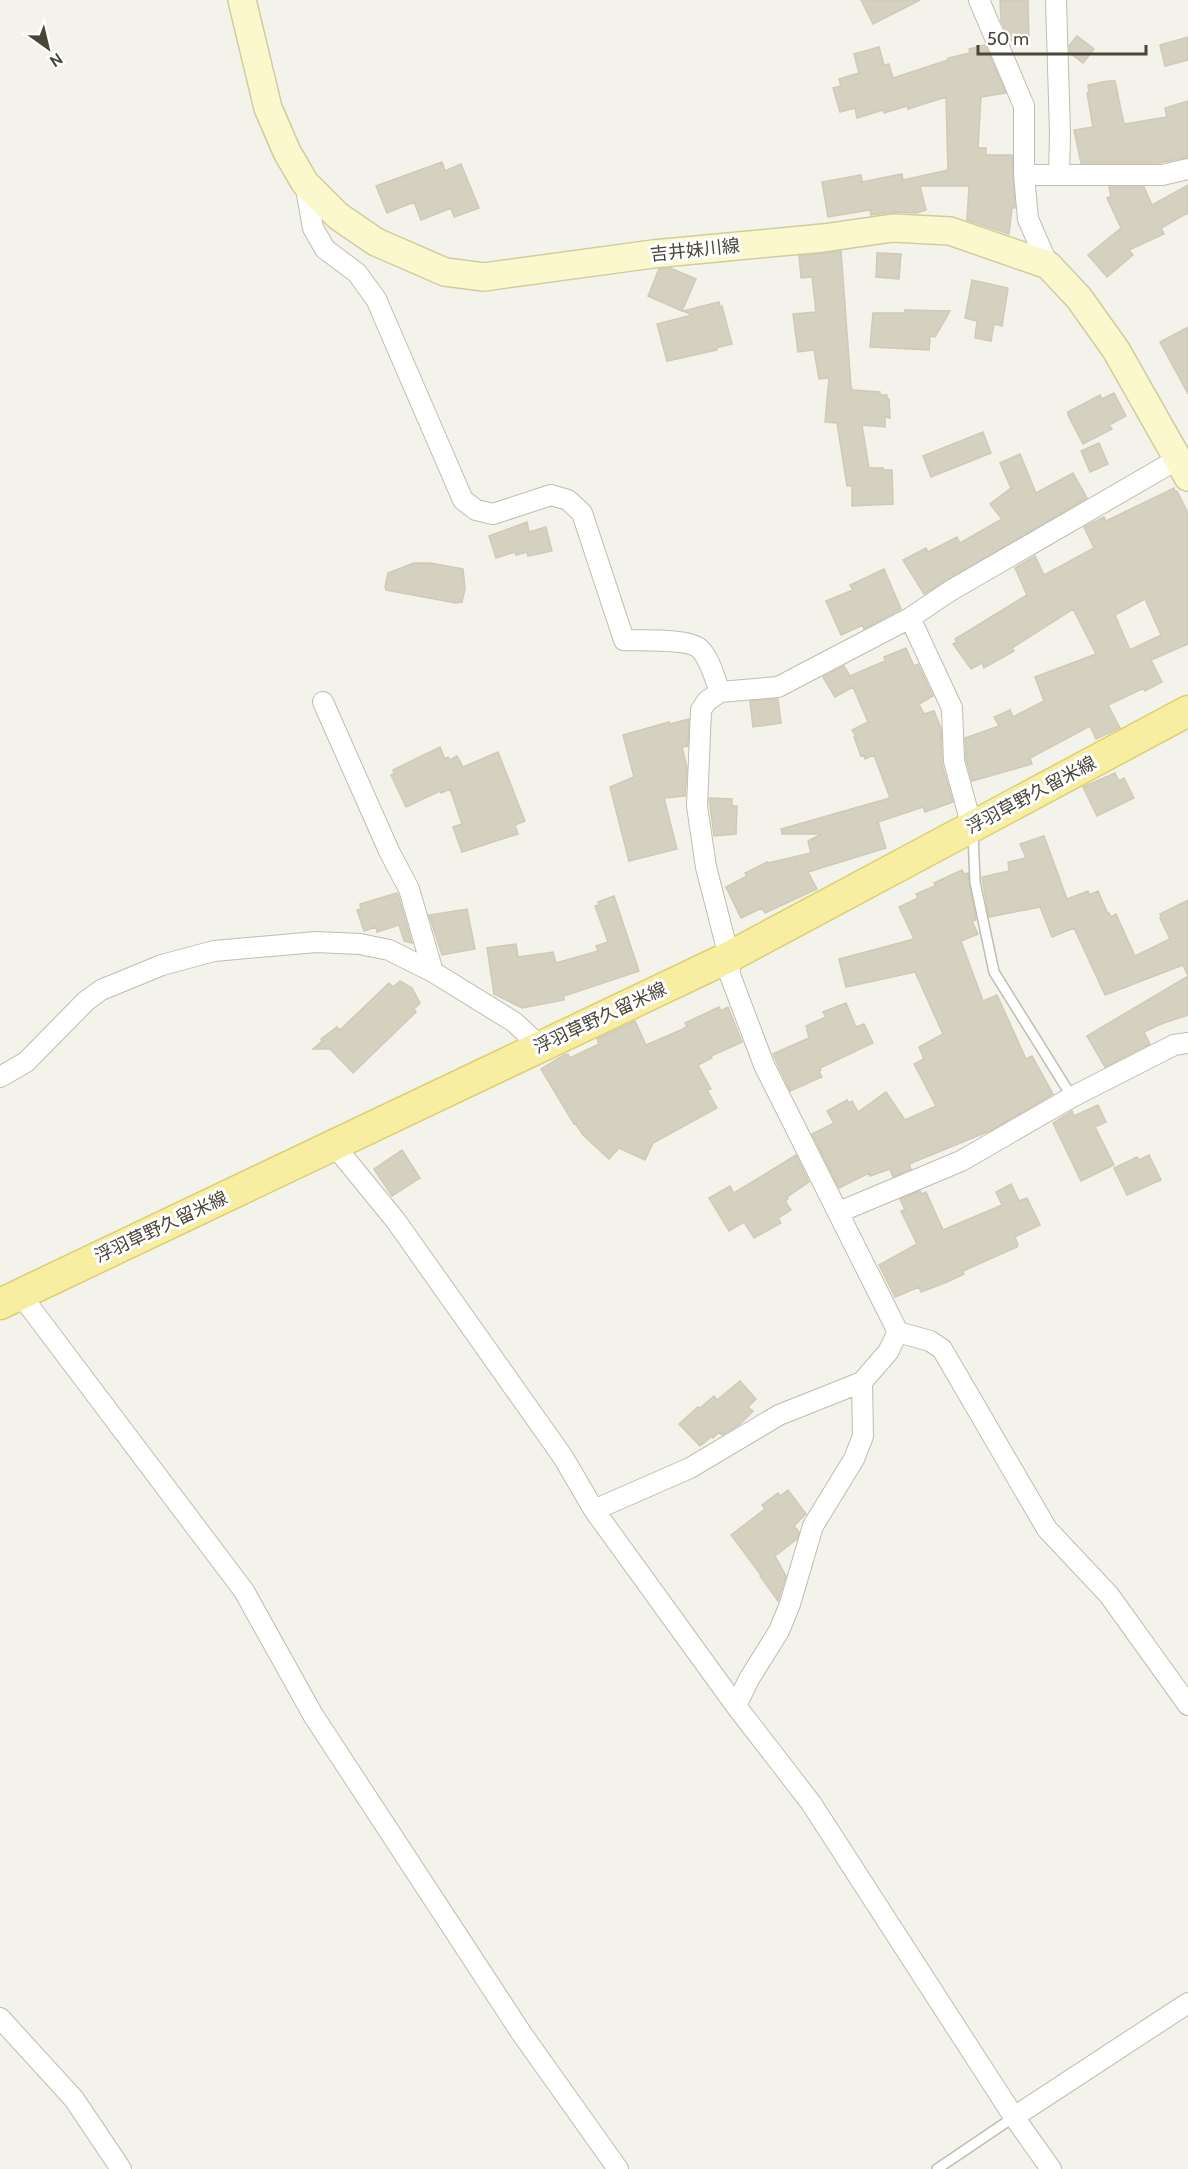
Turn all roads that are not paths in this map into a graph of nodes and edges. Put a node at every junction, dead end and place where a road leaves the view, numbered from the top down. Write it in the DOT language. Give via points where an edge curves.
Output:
graph roads {
  1 [pos="242,0"];
  2 [pos="979,0"];
  3 [pos="1056,0"];
  4 [pos="1188,169"];
  5 [pos="1024,175"];
  6 [pos="1059,175"];
  7 [pos="305,183"];
  8 [pos="1048,265"];
  9 [pos="1183,468"];
  10 [pos="910,618"];
  11 [pos="720,692"];
  12 [pos="323,702"];
  13 [pos="1188,711"];
  14 [pos="972,826"];
  15 [pos="729,957"];
  16 [pos="434,972"];
  17 [pos="1188,1043"];
  18 [pos="540,1046"];
  19 [pos="0,1077"];
  20 [pos="1072,1097"];
  21 [pos="334,1145"];
  22 [pos="839,1212"];
  23 [pos="10,1299"];
  24 [pos="898,1332"];
  25 [pos="862,1382"];
  26 [pos="594,1510"];
  27 [pos="1188,1704"];
  28 [pos="736,1706"];
  29 [pos="1188,2003"];
  30 [pos="0,2018"];
  31 [pos="1014,2116"];
  32 [pos="121,2169"];
  33 [pos="618,2169"];
  34 [pos="937,2169"];
  35 [pos="1050,2169"];
  1 -- 7 [label="main road, 吉井妹川線" via="268,108"];
  2 -- 5 [label="street" via="1024,106"];
  3 -- 6 [label="street"];
  4 -- 6 [label="street" via="1162,175"];
  5 -- 6 [label="street"];
  5 -- 8 [label="street" via="1028,219"];
  7 -- 8 [label="main road, 吉井妹川線" via="338,216 376,242 445,272 484,277 893,228 950,231"];
  7 -- 11 [label="street" via="314,228 326,249 357,273 376,298 463,500 476,510 493,514 551,495 568,500 582,513 624,640 699,647"];
  8 -- 9 [label="main road, 吉井妹川線" via="1079,298 1116,350"];
  9 -- 10 [label="street" via="950,591"];
  10 -- 11 [label="street" via="778,687"];
  10 -- 14 [label="street" via="952,708 954,761"];
  11 -- 15 [label="street" via="701,710 697,806 706,867"];
  12 -- 16 [label="street" via="409,889"];
  13 -- 14 [label="main road, 浮羽草野久留米線"];
  14 -- 15 [label="main road, 浮羽草野久留米線"];
  14 -- 20 [label="lane" via="975,882 994,972"];
  15 -- 18 [label="main road, 浮羽草野久留米線"];
  15 -- 22 [label="street" via="730,975 764,1065"];
  16 -- 18 [label="street" via="514,1022"];
  16 -- 19 [label="street" via="389,950 360,944 316,942 214,951 162,965 101,990 26,1062"];
  17 -- 20 [label="street" via="1174,1045"];
  18 -- 21 [label="main road, 浮羽草野久留米線"];
  20 -- 22 [label="street" via="961,1161"];
  21 -- 23 [label="main road, 浮羽草野久留米線"];
  21 -- 26 [label="street" via="403,1230 563,1457"];
  22 -- 24 [label="street"];
  23 -- 33 [label="street" via="244,1592 313,1715 522,2034"];
  24 -- 25 [label="street" via="888,1352"];
  24 -- 27 [label="street" via="930,1341 942,1349 1047,1529 1109,1595"];
  25 -- 26 [label="street" via="779,1415 690,1468"];
  25 -- 28 [label="street" via="863,1436 854,1459 813,1526 779,1630"];
  26 -- 28 [label="street"];
  28 -- 31 [label="street" via="812,1803"];
  29 -- 31 [label="street"];
  30 -- 32 [label="street" via="74,2099"];
  31 -- 34 [label="lane"];
  31 -- 35 [label="street"];
}
